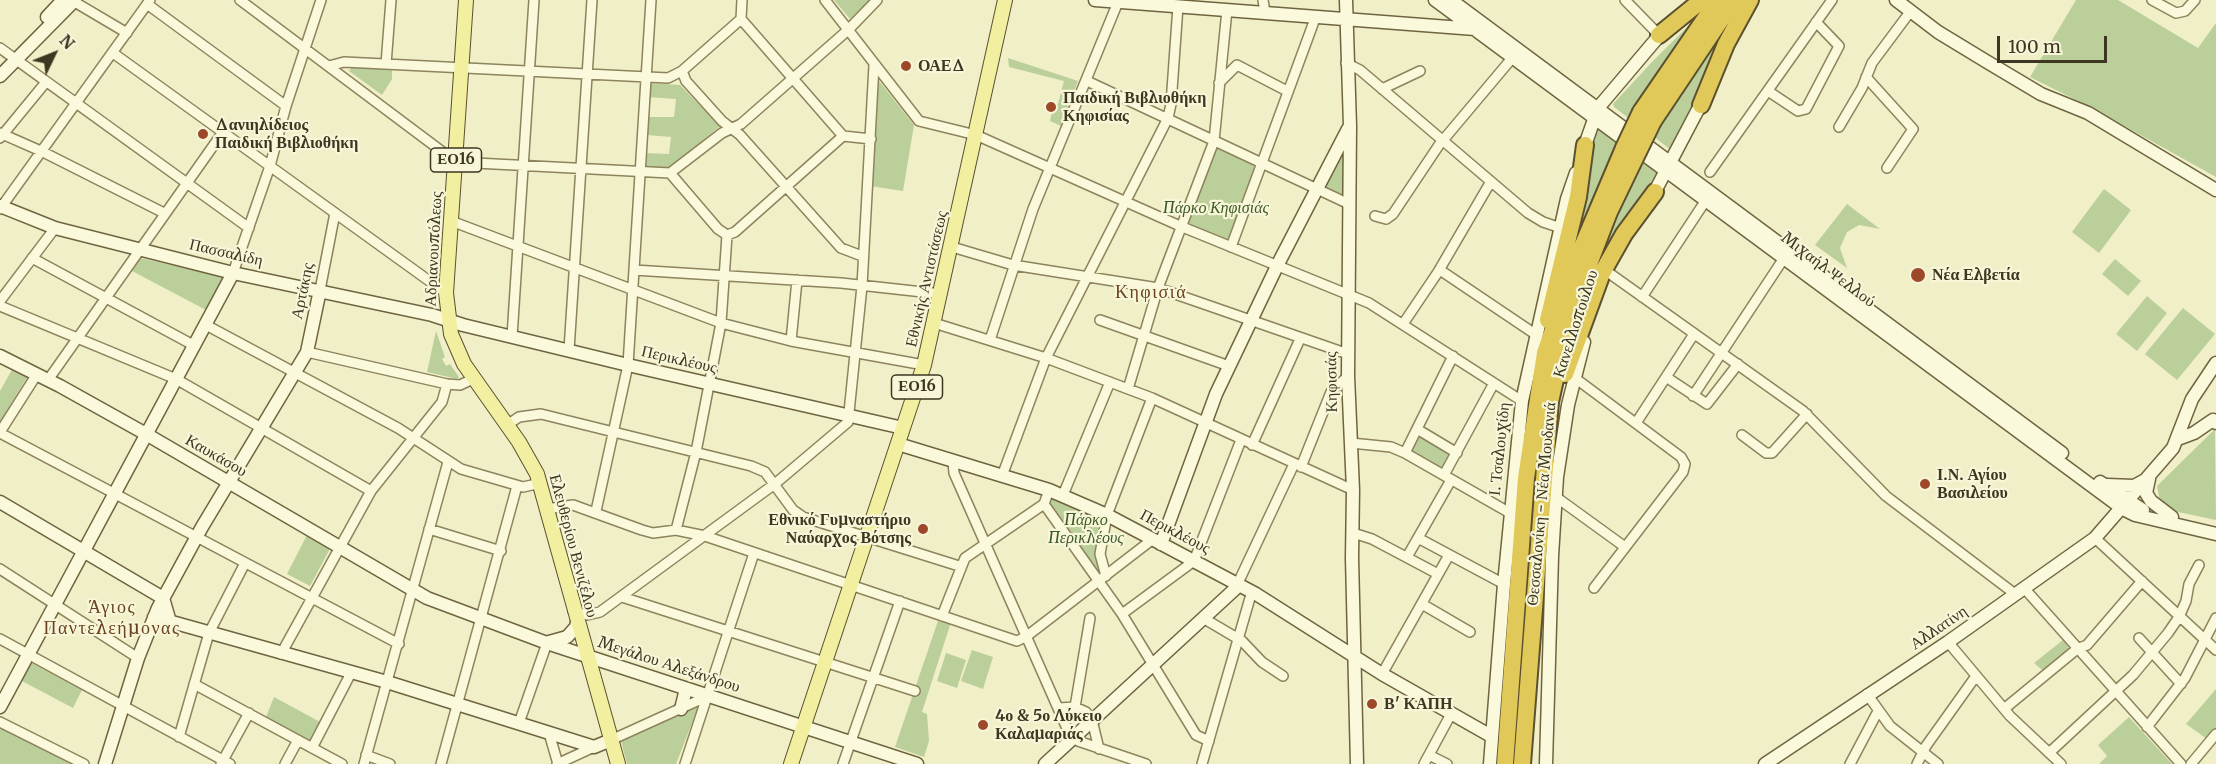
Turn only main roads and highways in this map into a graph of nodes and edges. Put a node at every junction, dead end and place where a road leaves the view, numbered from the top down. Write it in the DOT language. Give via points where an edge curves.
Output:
graph roads {
  1 [pos="70,0"];
  2 [pos="466,0"];
  3 [pos="1005,0"];
  4 [pos="1095,0"];
  5 [pos="1346,0"];
  6 [pos="1435,0"];
  7 [pos="1451,0"];
  8 [pos="1692,0"];
  9 [pos="1702,0"];
  10 [pos="1718,0"];
  11 [pos="1734,0"];
  12 [pos="1750,0"];
  13 [pos="1757,0"];
  14 [pos="1896,0"];
  15 [pos="1179,4"];
  16 [pos="1264,6"];
  17 [pos="1346,18"];
  18 [pos="1476,30"];
  19 [pos="1659,35"];
  20 [pos="14,57"];
  21 [pos="0,66"];
  22 [pos="0,76"];
  23 [pos="1701,105"];
  24 [pos="1596,112"];
  25 [pos="1647,116"];
  26 [pos="1350,126"];
  27 [pos="1585,145"];
  28 [pos="1629,153"];
  29 [pos="1670,167"];
  30 [pos="1681,181"];
  31 [pos="2216,190"];
  32 [pos="1655,192"];
  33 [pos="0,207"];
  34 [pos="233,273"];
  35 [pos="320,290"];
  36 [pos="448,320"];
  37 [pos="1545,353"];
  38 [pos="0,356"];
  39 [pos="2216,363"];
  40 [pos="2215,420"];
  41 [pos="903,428"];
  42 [pos="146,434"];
  43 [pos="2178,439"];
  44 [pos="898,444"];
  45 [pos="2149,478"];
  46 [pos="229,482"];
  47 [pos="2102,488"];
  48 [pos="1549,493"];
  49 [pos="0,502"];
  50 [pos="2126,505"];
  51 [pos="2145,517"];
  52 [pos="2172,518"];
  53 [pos="2111,522"];
  54 [pos="2216,526"];
  55 [pos="2216,534"];
  56 [pos="1157,541"];
  57 [pos="83,552"];
  58 [pos="1238,583"];
  59 [pos="413,591"];
  60 [pos="163,598"];
  61 [pos="575,616"];
  62 [pos="154,617"];
  63 [pos="170,622"];
  64 [pos="547,642"];
  65 [pos="586,655"];
  66 [pos="1354,657"];
  67 [pos="686,689"];
  68 [pos="0,707"];
  69 [pos="681,709"];
  70 [pos="804,727"];
  71 [pos="1491,736"];
  72 [pos="611,740"];
  73 [pos="893,760"];
  74 [pos="105,764"];
  75 [pos="618,764"];
  76 [pos="791,764"];
  77 [pos="917,764"];
  78 [pos="1045,764"];
  79 [pos="1357,764"];
  80 [pos="1490,764"];
  81 [pos="1505,764"];
  82 [pos="1522,764"];
  83 [pos="1546,764"];
  84 [pos="1765,764"];
  1 -- 20 [label="main road"];
  2 -- 36 [label="main road, Αδριανουπόλεως / ΕΟ16" via="446,293"];
  3 -- 41 [label="main road, Εθνικής Αντιστάσεως / ΕΟ16" via="941,294"];
  4 -- 15 [label="main road"];
  5 -- 17 [label="main road, Κηφισιάς"];
  6 -- 18 [label="main road, Μιχαήλ Ψελλού"];
  7 -- 24 [label="main road, Μιχαήλ Ψελλού"];
  8 -- 19 [label="main road"];
  9 -- 19 [label="highway"];
  10 -- 25 [label="highway, Θεσσαλονίκη - Νέα Μουδανιά"];
  11 -- 25 [label="highway, Θεσσαλονίκη - Νέα Μουδανιά"];
  12 -- 23 [label="highway" via="1726,44"];
  13 -- 23 [label="main road, Κανελλοπούλου"];
  14 -- 31 [label="main road" via="1950,40 2042,94 2088,113"];
  15 -- 16 [label="main road" via="1227,10"];
  16 -- 17 [label="main road"];
  17 -- 18 [label="main road"];
  17 -- 26 [label="main road, Κηφισιάς"];
  18 -- 24 [label="main road, Μιχαήλ Ψελλού"];
  19 -- 24 [label="main road"];
  20 -- 21 [label="main road"];
  20 -- 22 [label="main road"];
  23 -- 29 [label="main road, Κανελλοπούλου"];
  24 -- 27 [label="main road, Ι. Τσαλουχίδη"];
  24 -- 29 [label="main road, Μιχαήλ Ψελλού"];
  25 -- 28 [label="highway, Θεσσαλονίκη - Νέα Μουδανιά, bridge"];
  26 -- 56 [label="main road" via="1229,366"];
  26 -- 66 [label="main road, Κηφισιάς" via="1347,376 1353,490"];
  27 -- 37 [label="highway" via="1578,197 1548,313"];
  27 -- 71 [label="main road, Ι. Τσαλουχίδη" via="1561,228 1522,401"];
  28 -- 37 [label="highway, Θεσσαλονίκη - Νέα Μουδανιά" via="1582,247"];
  28 -- 48 [label="highway, Θεσσαλονίκη - Νέα Μουδανιά" via="1563,343 1548,413"];
  29 -- 30 [label="main road, Μιχαήλ Ψελλού"];
  29 -- 32 [label="main road, Κανελλοπούλου"];
  29 -- 47 [label="main road, Μιχαήλ Ψελλού"];
  30 -- 32 [label="main road" via="1667,183"];
  30 -- 47 [label="main road, Μιχαήλ Ψελλού"];
  32 -- 48 [label="main road, Κανελλοπούλου" via="1608,273 1591,318"];
  32 -- 48 [label="highway" via="1618,244 1594,292 1558,400"];
  33 -- 34 [label="main road, Πασσαλίδη" via="55,228"];
  34 -- 35 [label="main road, Πασσαλίδη"];
  34 -- 42 [label="main road"];
  35 -- 36 [label="main road, Πασσαλίδη"];
  35 -- 46 [label="main road, Αρτάκης" via="307,352"];
  36 -- 41 [label="main road, Περικλέους"];
  36 -- 61 [label="main road, Ελευθερίου Βενιζέλου / ΕΟ16" via="457,351 531,460 541,483"];
  37 -- 81 [label="highway, Θεσσαλονίκη - Νέα Μουδανιά" via="1526,478"];
  38 -- 42 [label="main road, Καυκάσου"];
  39 -- 43 [label="main road" via="2192,399"];
  40 -- 43 [label="main road"];
  41 -- 44 [label="main road, Εθνικής Αντιστάσεως / ΕΟ16"];
  42 -- 46 [label="main road, Καυκάσου"];
  42 -- 57 [label="main road"];
  43 -- 45 [label="main road, Αλλατίνη"];
  44 -- 56 [label="main road, Περικλέους" via="1063,495"];
  44 -- 70 [label="main road, Εθνικής Αντιστάσεως / ΕΟ16"];
  45 -- 47 [label="main road" via="2134,486"];
  45 -- 50 [label="main road, Αλλατίνη"];
  45 -- 52 [label="main road" via="2146,493"];
  46 -- 59 [label="main road, Καυκάσου"];
  46 -- 60 [label="main road, Αρτάκης"];
  47 -- 50 [label="main road, Μιχαήλ Ψελλού"];
  47 -- 53 [label="main road"];
  48 -- 82 [label="highway, Θεσσαλονίκη - Νέα Μουδανιά"];
  48 -- 83 [label="main road, Κανελλοπούλου"];
  49 -- 57 [label="main road"];
  50 -- 51 [label="main road, Μιχαήλ Ψελλού"];
  50 -- 52 [label="main road, Μιχαήλ Ψελλού"];
  50 -- 53 [label="main road, Αλλατίνη"];
  51 -- 53 [label="main road"];
  51 -- 55 [label="main road, Μιχαήλ Ψελλού"];
  52 -- 54 [label="main road, Μιχαήλ Ψελλού"];
  53 -- 84 [label="main road, Αλλατίνη" via="2095,538 1948,642"];
  56 -- 58 [label="main road, Περικλέους"];
  57 -- 60 [label="main road"];
  57 -- 68 [label="main road"];
  58 -- 66 [label="main road, Περικλέους"];
  58 -- 78 [label="main road"];
  59 -- 64 [label="main road, Μεγάλου Αλεξάνδρου"];
  60 -- 62 [label="main road, Αρτάκης"];
  60 -- 63 [label="main road"];
  61 -- 64 [label="main road" via="576,627 567,637"];
  61 -- 65 [label="main road, Ελευθερίου Βενιζέλου / ΕΟ16"];
  62 -- 63 [label="main road"];
  62 -- 74 [label="main road, Αρτάκης"];
  63 -- 72 [label="main road" via="387,682 594,747"];
  64 -- 65 [label="main road, Μεγάλου Αλεξάνδρου"];
  65 -- 67 [label="main road, Μεγάλου Αλεξάνδρου"];
  65 -- 72 [label="main road, Ελευθερίου Βενιζέλου / ΕΟ16"];
  66 -- 71 [label="main road, Περικλέους"];
  66 -- 79 [label="main road, Κηφισιάς"];
  67 -- 69 [label="main road"];
  67 -- 70 [label="main road, Μεγάλου Αλεξάνδρου"];
  70 -- 73 [label="main road, Μεγάλου Αλεξάνδρου"];
  70 -- 76 [label="main road, Εθνικής Αντιστάσεως / ΕΟ16"];
  71 -- 80 [label="main road, Ι. Τσαλουχίδη"];
  72 -- 75 [label="main road, Ελευθερίου Βενιζέλου / ΕΟ16"];
  73 -- 77 [label="main road, Μεγάλου Αλεξάνδρου"];
}
